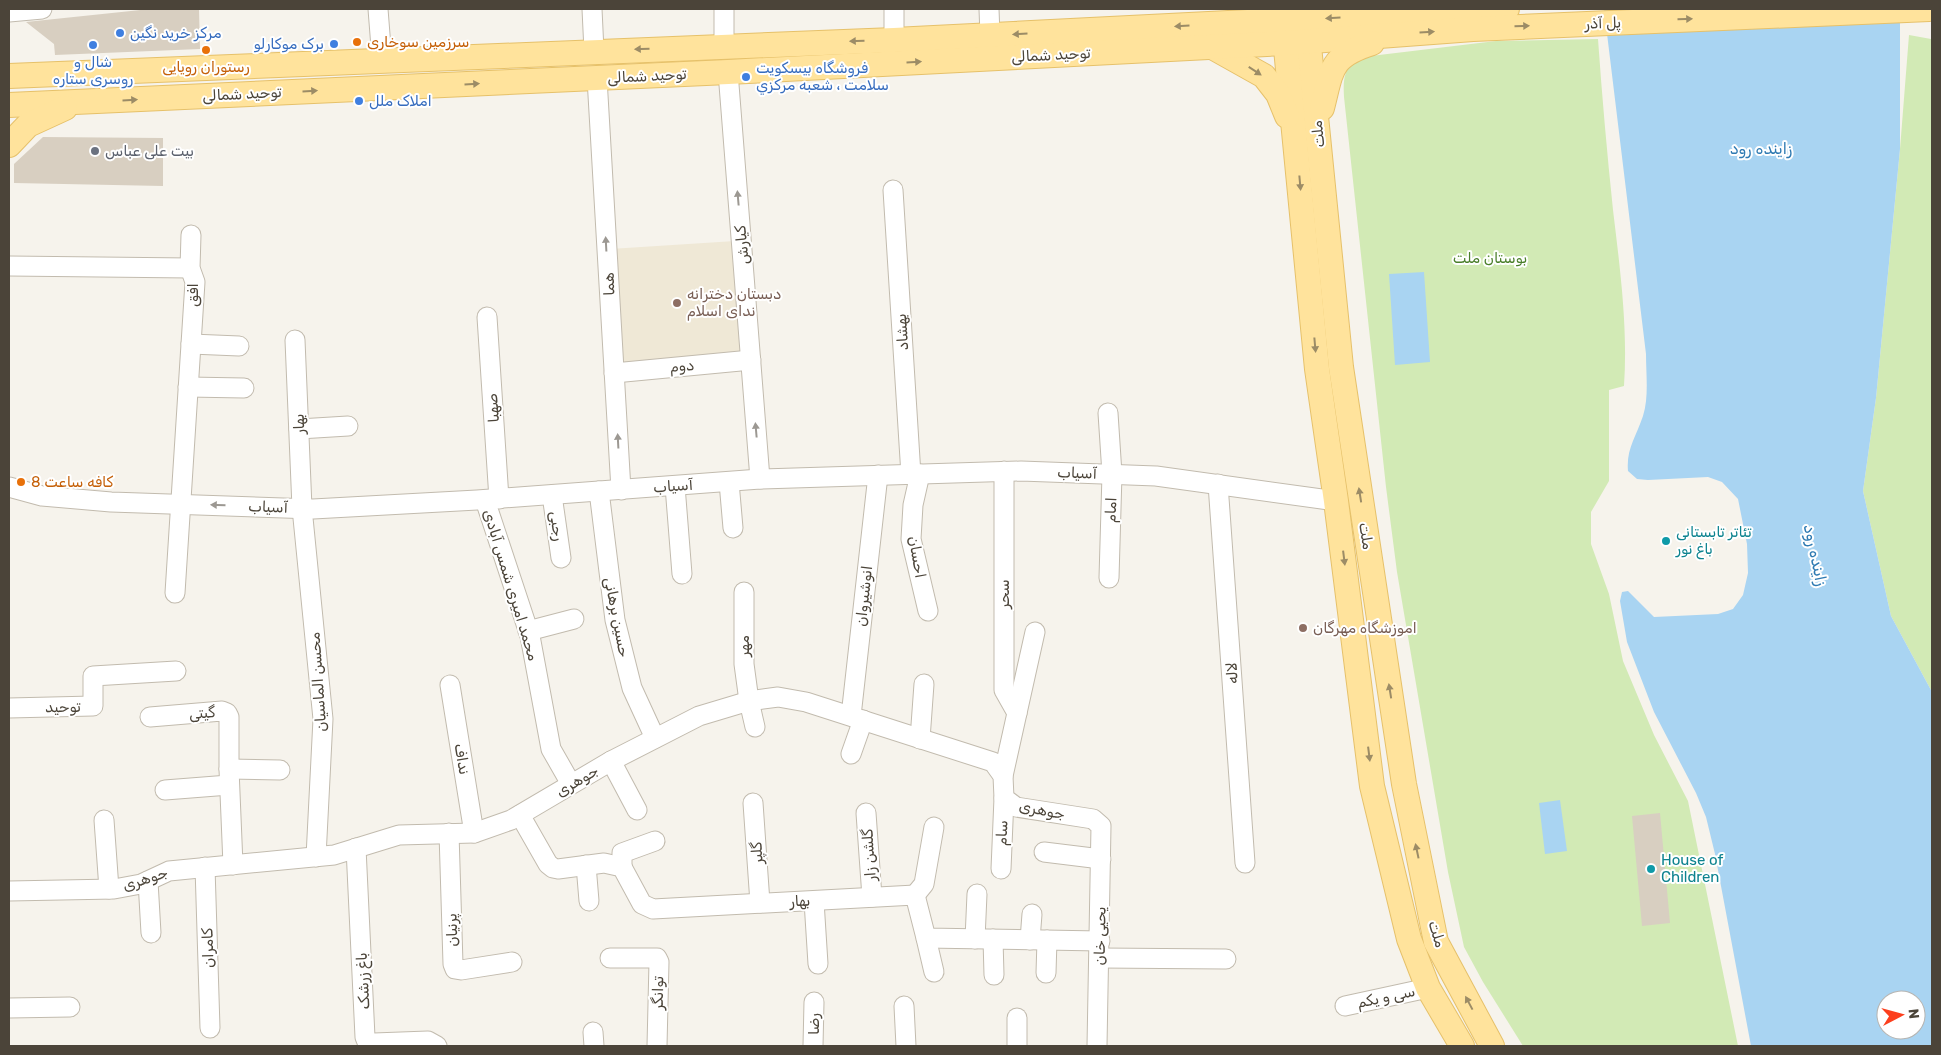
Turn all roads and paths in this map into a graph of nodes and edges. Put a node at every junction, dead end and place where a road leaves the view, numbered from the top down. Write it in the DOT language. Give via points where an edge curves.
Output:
graph roads {
  1 [pos="42,9"];
  2 [pos="378,9"];
  3 [pos="592,9"];
  4 [pos="724,9"];
  5 [pos="894,9"];
  6 [pos="989,9"];
  7 [pos="1241,9"];
  8 [pos="1507,9"];
  9 [pos="1922,9"];
  10 [pos="1929,9"];
  11 [pos="9,12"];
  12 [pos="1932,14"];
  13 [pos="1467,16"];
  14 [pos="1307,23"];
  15 [pos="1283,24"];
  16 [pos="1402,34"];
  17 [pos="990,35"];
  18 [pos="1211,36"];
  19 [pos="894,40"];
  20 [pos="724,46"];
  21 [pos="679,48"];
  22 [pos="594,51"];
  23 [pos="382,60"];
  24 [pos="728,72"];
  25 [pos="679,74"];
  26 [pos="9,76"];
  27 [pos="597,78"];
  28 [pos="81,102"];
  29 [pos="9,106"];
  30 [pos="1306,132"];
  31 [pos="9,145"];
  32 [pos="893,190"];
  33 [pos="191,234"];
  34 [pos="9,266"];
  35 [pos="190,268"];
  36 [pos="487,317"];
  37 [pos="295,340"];
  38 [pos="191,344"];
  39 [pos="239,346"];
  40 [pos="751,360"];
  41 [pos="614,372"];
  42 [pos="188,387"];
  43 [pos="244,388"];
  44 [pos="1108,412"];
  45 [pos="348,426"];
  46 [pos="300,429"];
  47 [pos="1004,472"];
  48 [pos="916,474"];
  49 [pos="1112,474"];
  50 [pos="878,476"];
  51 [pos="760,478"];
  52 [pos="729,482"];
  53 [pos="1218,484"];
  54 [pos="675,486"];
  55 [pos="9,487"];
  56 [pos="621,490"];
  57 [pos="599,491"];
  58 [pos="552,495"];
  59 [pos="492,499"];
  60 [pos="1336,501"];
  61 [pos="182,504"];
  62 [pos="302,508"];
  63 [pos="733,528"];
  64 [pos="561,558"];
  65 [pos="682,574"];
  66 [pos="1109,578"];
  67 [pos="744,592"];
  68 [pos="174,593"];
  69 [pos="928,611"];
  70 [pos="574,619"];
  71 [pos="528,631"];
  72 [pos="1035,632"];
  73 [pos="176,671"];
  74 [pos="924,684"];
  75 [pos="450,685"];
  76 [pos="749,701"];
  77 [pos="9,708"];
  78 [pos="1017,713"];
  79 [pos="150,717"];
  80 [pos="857,718"];
  81 [pos="756,727"];
  82 [pos="655,738"];
  83 [pos="920,739"];
  84 [pos="851,754"];
  85 [pos="611,761"];
  86 [pos="280,770"];
  87 [pos="1003,776"];
  88 [pos="229,777"];
  89 [pos="571,784"];
  90 [pos="165,790"];
  91 [pos="1004,798"];
  92 [pos="754,802"];
  93 [pos="637,810"];
  94 [pos="866,813"];
  95 [pos="520,815"];
  96 [pos="104,820"];
  97 [pos="934,826"];
  98 [pos="1101,826"];
  99 [pos="474,832"];
  100 [pos="448,833"];
  101 [pos="655,841"];
  102 [pos="356,848"];
  103 [pos="1044,852"];
  104 [pos="316,857"];
  105 [pos="1101,859"];
  106 [pos="1245,863"];
  107 [pos="233,865"];
  108 [pos="586,865"];
  109 [pos="205,867"];
  110 [pos="622,867"];
  111 [pos="1000,869"];
  112 [pos="148,881"];
  113 [pos="109,889"];
  114 [pos="9,891"];
  115 [pos="977,894"];
  116 [pos="915,895"];
  117 [pos="872,898"];
  118 [pos="590,901"];
  119 [pos="814,901"];
  120 [pos="760,903"];
  121 [pos="1032,914"];
  122 [pos="151,933"];
  123 [pos="926,938"];
  124 [pos="984,939"];
  125 [pos="1039,940"];
  126 [pos="1100,950"];
  127 [pos="610,958"];
  128 [pos="1226,959"];
  129 [pos="512,962"];
  130 [pos="818,964"];
  131 [pos="934,972"];
  132 [pos="1046,973"];
  133 [pos="994,975"];
  134 [pos="1428,988"];
  135 [pos="814,1002"];
  136 [pos="904,1006"];
  137 [pos="1345,1006"];
  138 [pos="70,1007"];
  139 [pos="9,1008"];
  140 [pos="1017,1018"];
  141 [pos="210,1028"];
  142 [pos="437,1046"];
  143 [pos="657,1046"];
  144 [pos="813,1046"];
  145 [pos="906,1046"];
  146 [pos="1017,1046"];
  147 [pos="1097,1046"];
  148 [pos="1462,1046"];
  149 [pos="1492,1046"];
  1 -- 11 [label="street"];
  2 -- 23 [label="street"];
  3 -- 22 [label="street"];
  4 -- 20 [label="street"];
  5 -- 19 [label="street"];
  6 -- 17 [label="street"];
  7 -- 18 [label="main road"];
  8 -- 13 [label="main road, پل آذر"];
  9 -- 10 [label="main road, پل آذر"];
  9 -- 12 [label="main road"];
  13 -- 9 [label="main road, پل آذر, one-way"];
  13 -- 14 [label="main road, پل آذر, one-way"];
  16 -- 13 [label="main road, پل آذر, one-way"];
  14 -- 15 [label="main road, توحید شمالی"];
  14 -- 16 [label="main road, پل آذر"];
  14 -- 30 [label="main road, ملت"];
  15 -- 18 [label="main road, توحید شمالی"];
  15 -- 30 [label="main road, ملت"];
  16 -- 30 [label="main road" via="1360,47 1345,54 1335,64"];
  18 -- 17 [label="main road, توحید شمالی, one-way"];
  17 -- 19 [label="main road, توحید شمالی"];
  24 -- 18 [label="main road, توحید شمالی, one-way"];
  18 -- 30 [label="main road, one-way" via="1264,76"];
  19 -- 20 [label="main road, توحید شمالی, one-way"];
  20 -- 21 [label="main road, توحید شمالی"];
  21 -- 22 [label="main road, توحید شمالی, one-way"];
  21 -- 25 [label="main road"];
  22 -- 23 [label="main road, توحید شمالی"];
  23 -- 26 [label="main road, توحید شمالی"];
  24 -- 25 [label="main road, توحید شمالی"];
  40 -- 24 [label="street, کیارش, one-way"];
  25 -- 27 [label="main road, توحید شمالی"];
  28 -- 27 [label="main road, توحید شمالی, one-way"];
  41 -- 27 [label="street, هما, one-way"];
  28 -- 29 [label="main road, توحید شمالی"];
  28 -- 31 [label="main road" via="28,125"];
  30 -- 60 [label="main road, ملت, one-way" via="1317,369"];
  149 -- 30 [label="main road, ملت, one-way" via="1436,942 1404,784"];
  32 -- 48 [label="street, بهشاد"];
  33 -- 35 [label="street"];
  34 -- 35 [label="street, افق"];
  35 -- 38 [label="street, افق" via="195,282"];
  36 -- 59 [label="street, صهبا"];
  37 -- 46 [label="street, بهار"];
  38 -- 39 [label="street"];
  38 -- 42 [label="street, افق"];
  40 -- 41 [label="street, دوم"];
  51 -- 40 [label="street, کیارش, one-way"];
  56 -- 41 [label="street, هما, one-way"];
  42 -- 43 [label="street"];
  42 -- 61 [label="street, افق"];
  44 -- 49 [label="street, امام"];
  45 -- 46 [label="street"];
  46 -- 62 [label="street, بهار"];
  47 -- 48 [label="street, آسیاب"];
  47 -- 49 [label="street, آسیاب"];
  47 -- 78 [label="street, سحر" via="1004,690"];
  48 -- 50 [label="street, آسیاب"];
  48 -- 69 [label="street, احسان" via="911,539"];
  49 -- 53 [label="street, آسیاب"];
  49 -- 66 [label="street, امام"];
  50 -- 51 [label="street, آسیاب"];
  50 -- 80 [label="street, انوشیروان"];
  51 -- 52 [label="street, آسیاب"];
  52 -- 54 [label="street, آسیاب"];
  52 -- 63 [label="street"];
  53 -- 60 [label="street, آسیاب"];
  53 -- 106 [label="street, لاله"];
  54 -- 56 [label="street, آسیاب"];
  54 -- 65 [label="street"];
  55 -- 61 [label="street, آسیاب" via="42,496"];
  56 -- 57 [label="street, آسیاب"];
  57 -- 58 [label="street, آسیاب"];
  57 -- 82 [label="street, حسین برهانی" via="614,620 632,688"];
  58 -- 59 [label="street, آسیاب"];
  58 -- 64 [label="street, رجبی"];
  59 -- 62 [label="street, آسیاب"];
  59 -- 71 [label="street, محمد امیری شمس آبادی"];
  60 -- 134 [label="main road, ملت, one-way" via="1372,786 1409,939"];
  62 -- 61 [label="street, آسیاب, one-way"];
  61 -- 68 [label="street, افق"];
  62 -- 104 [label="street, محسن الماسیان" via="323,720"];
  67 -- 76 [label="street, مهر" via="744,664"];
  70 -- 71 [label="street"];
  71 -- 89 [label="street, محمد امیری شمس آبادی" via="551,749"];
  72 -- 78 [label="street"];
  73 -- 77 [label="street, توحید" via="93,676 93,706"];
  74 -- 83 [label="street"];
  75 -- 99 [label="street, نداف"];
  76 -- 80 [label="street, جوهری" via="778,697"];
  76 -- 81 [label="street, مهر"];
  76 -- 82 [label="street, جوهری" via="699,716"];
  78 -- 87 [label="street"];
  79 -- 88 [label="street, گیتی" via="227,713"];
  80 -- 83 [label="street, جوهری"];
  80 -- 84 [label="street, انوشیروان"];
  82 -- 85 [label="street, جوهری"];
  83 -- 87 [label="street, جوهری" via="993,762"];
  85 -- 89 [label="street, جوهری"];
  85 -- 93 [label="street"];
  86 -- 88 [label="street"];
  87 -- 91 [label="street, جوهری"];
  88 -- 90 [label="street"];
  88 -- 107 [label="street, گیتی"];
  89 -- 95 [label="street, جوهری"];
  91 -- 98 [label="street, جوهری" via="1016,807 1093,819"];
  91 -- 111 [label="street, سام"];
  92 -- 120 [label="street, گلپر"];
  94 -- 117 [label="street, گلشن زار"];
  95 -- 99 [label="street, جوهری"];
  95 -- 108 [label="street" via="548,864 558,869"];
  96 -- 113 [label="street"];
  97 -- 116 [label="street" via="924,884"];
  98 -- 105 [label="street, یحیی خان"];
  99 -- 100 [label="street, جوهری"];
  100 -- 102 [label="street, جوهری" via="400,835"];
  100 -- 129 [label="street, پرنیان" via="455,969"];
  101 -- 110 [label="street" via="622,853"];
  102 -- 104 [label="street, جوهری"];
  102 -- 142 [label="street, باغ زرشک" via="366,1038 374,1043 428,1041"];
  103 -- 105 [label="street"];
  104 -- 107 [label="street, جوهری"];
  105 -- 126 [label="street, یحیی خان"];
  107 -- 109 [label="street, جوهری"];
  108 -- 110 [label="street" via="604,863"];
  108 -- 118 [label="street"];
  109 -- 112 [label="street, جوهری" via="169,871"];
  109 -- 141 [label="street, کامران"];
  110 -- 120 [label="street, بهار" via="642,904 653,909"];
  112 -- 113 [label="street, جوهری"];
  112 -- 122 [label="street"];
  113 -- 114 [label="street, جوهری"];
  115 -- 124 [label="street"];
  116 -- 117 [label="street, بهار"];
  116 -- 123 [label="street"];
  117 -- 119 [label="street, بهار"];
  119 -- 120 [label="street, بهار"];
  119 -- 130 [label="street"];
  121 -- 125 [label="street"];
  123 -- 124 [label="street"];
  123 -- 131 [label="street"];
  124 -- 125 [label="street"];
  124 -- 133 [label="street"];
  125 -- 126 [label="street"];
  125 -- 132 [label="street"];
  126 -- 128 [label="street"];
  126 -- 147 [label="street, یحیی خان"];
  127 -- 143 [label="street, توانگر" via="657,958"];
  134 -- 137 [label="street, سی و یکم"];
  134 -- 148 [label="main road, ملت"];
  135 -- 144 [label="street, رضا"];
  136 -- 145 [label="street"];
  138 -- 139 [label="street"];
  140 -- 146 [label="street"];
}
